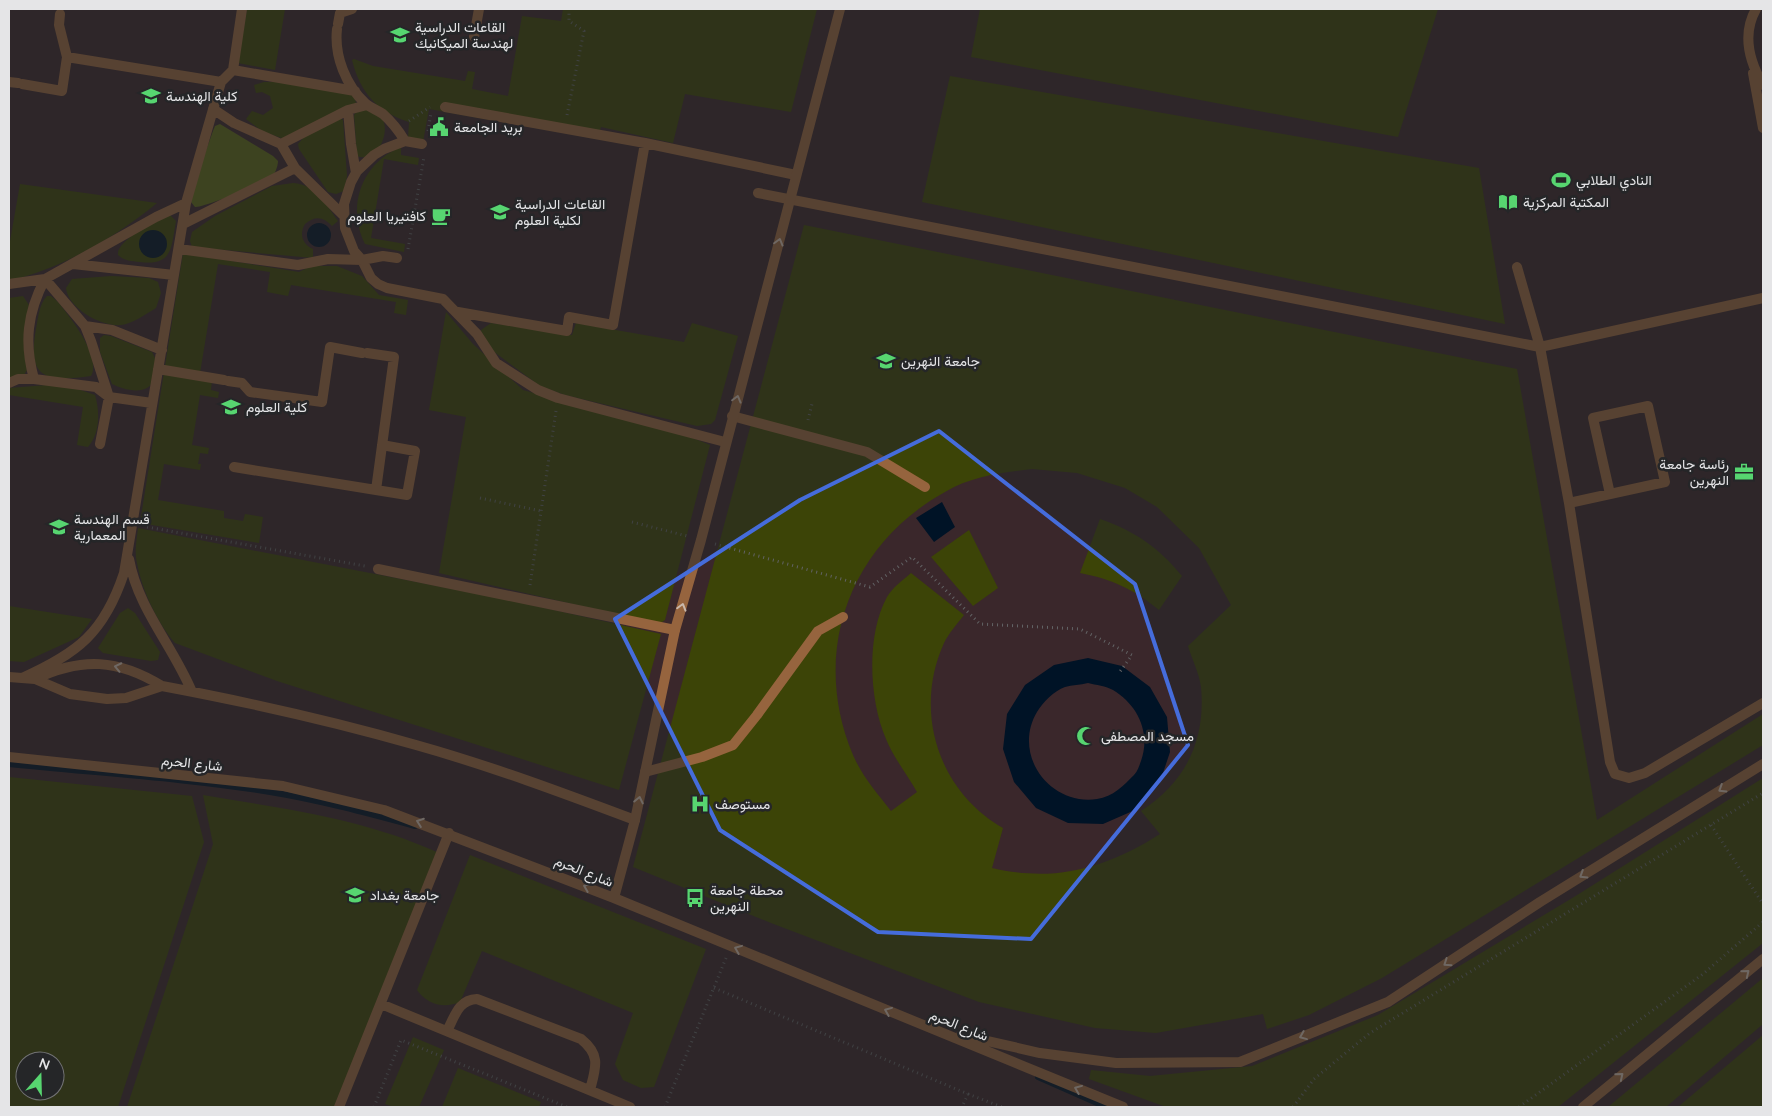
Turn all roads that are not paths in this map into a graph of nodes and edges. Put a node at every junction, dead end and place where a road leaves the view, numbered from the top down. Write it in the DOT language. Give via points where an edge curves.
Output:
graph roads {
  1 [pos="242,9"];
  2 [pos="352,9"];
  3 [pos="478,9"];
  4 [pos="840,9"];
  5 [pos="1756,9"];
  6 [pos="61,11"];
  7 [pos="474,37"];
  8 [pos="67,56"];
  9 [pos="1752,64"];
  10 [pos="233,70"];
  11 [pos="221,82"];
  12 [pos="16,83"];
  13 [pos="1763,84"];
  14 [pos="355,91"];
  15 [pos="367,105"];
  16 [pos="445,107"];
  17 [pos="213,109"];
  18 [pos="348,110"];
  19 [pos="1763,128"];
  20 [pos="405,141"];
  21 [pos="645,143"];
  22 [pos="281,144"];
  23 [pos="425,144"];
  24 [pos="295,168"];
  25 [pos="356,173"];
  26 [pos="796,175"];
  27 [pos="758,193"];
  28 [pos="790,201"];
  29 [pos="186,203"];
  30 [pos="344,216"];
  31 [pos="183,224"];
  32 [pos="179,249"];
  33 [pos="397,258"];
  34 [pos="362,260"];
  35 [pos="73,264"];
  36 [pos="1518,267"];
  37 [pos="174,275"];
  38 [pos="45,279"];
  39 [pos="9,284"];
  40 [pos="1763,298"];
  41 [pos="458,312"];
  42 [pos="84,326"];
  43 [pos="1540,347"];
  44 [pos="162,350"];
  45 [pos="158,369"];
  46 [pos="34,379"];
  47 [pos="9,383"];
  48 [pos="109,397"];
  49 [pos="152,403"];
  50 [pos="732,416"];
  51 [pos="725,442"];
  52 [pos="100,444"];
  53 [pos="382,444"];
  54 [pos="234,467"];
  55 [pos="925,487"];
  56 [pos="376,490"];
  57 [pos="1610,494"];
  58 [pos="1569,503"];
  59 [pos="127,548"];
  60 [pos="378,569"];
  61 [pos="843,617"];
  62 [pos="675,630"];
  63 [pos="9,677"];
  64 [pos="22,678"];
  65 [pos="35,679"];
  66 [pos="162,686"];
  67 [pos="192,692"];
  68 [pos="1763,703"];
  69 [pos="9,757"];
  70 [pos="1763,764"];
  71 [pos="645,772"];
  72 [pos="635,820"];
  73 [pos="449,833"];
  74 [pos="614,898"];
  75 [pos="1763,959"];
  76 [pos="381,1004"];
  77 [pos="933,1029"];
  78 [pos="447,1031"];
  79 [pos="590,1090"];
  80 [pos="339,1107"];
  81 [pos="630,1107"];
  82 [pos="1123,1107"];
  83 [pos="1583,1107"];
  1 -- 10 [label="street"];
  2 -- 14 [label="street" via="340,13 337,27 339,61"];
  3 -- 7 [label="street"];
  4 -- 26 [label="street"];
  5 -- 9 [label="street" via="1748,40"];
  6 -- 8 [label="street" via="59,25"];
  8 -- 11 [label="street"];
  8 -- 12 [label="street" via="62,91"];
  9 -- 13 [label="street"];
  9 -- 19 [label="street"];
  10 -- 11 [label="street"];
  10 -- 14 [label="street"];
  11 -- 17 [label="street"];
  14 -- 15 [label="street"];
  15 -- 18 [label="street"];
  15 -- 20 [label="street" via="394,124"];
  16 -- 21 [label="street"];
  17 -- 22 [label="street" via="234,123"];
  17 -- 29 [label="street"];
  18 -- 22 [label="street"];
  18 -- 25 [label="street"];
  20 -- 23 [label="street"];
  20 -- 25 [label="street" via="374,155"];
  21 -- 26 [label="street"];
  21 -- 41 [label="street" via="613,325 569,317 567,331"];
  22 -- 24 [label="street"];
  24 -- 30 [label="street"];
  24 -- 31 [label="street"];
  25 -- 30 [label="street" via="347,192"];
  26 -- 28 [label="street"];
  27 -- 28 [label="street"];
  28 -- 43 [label="street"];
  50 -- 28 [label="street, one-way"];
  29 -- 31 [label="street"];
  29 -- 35 [label="street"];
  30 -- 34 [label="street" via="349,239"];
  31 -- 32 [label="street"];
  32 -- 34 [label="street" via="298,265 328,259"];
  32 -- 37 [label="street"];
  33 -- 34 [label="street"];
  34 -- 41 [label="street" via="365,270 378,284 443,299"];
  35 -- 37 [label="street"];
  35 -- 38 [label="street"];
  36 -- 43 [label="street"];
  37 -- 44 [label="street"];
  38 -- 39 [label="street"];
  38 -- 42 [label="street"];
  38 -- 46 [label="street" via="29,318 28,359"];
  40 -- 43 [label="street"];
  41 -- 51 [label="street" via="496,363 538,390"];
  42 -- 44 [label="street" via="112,330"];
  42 -- 48 [label="street"];
  43 -- 58 [label="street"];
  44 -- 45 [label="street"];
  45 -- 49 [label="street"];
  45 -- 53 [label="street" via="242,383 250,392 322,402 330,348 394,357"];
  46 -- 47 [label="street" via="18,379"];
  46 -- 48 [label="street" via="96,387"];
  48 -- 49 [label="street"];
  48 -- 52 [label="street"];
  49 -- 59 [label="street"];
  50 -- 51 [label="street"];
  50 -- 55 [label="street" via="867,452"];
  62 -- 51 [label="street, one-way"];
  53 -- 56 [label="street"];
  53 -- 56 [label="street" via="415,450 407,495"];
  54 -- 56 [label="street"];
  57 -- 57 [label="street" via="1665,482 1648,406 1593,418"];
  57 -- 58 [label="street"];
  58 -- 68 [label="street" via="1610,762 1615,774 1629,778 1645,773"];
  59 -- 64 [label="street" via="116,597 104,619 68,655"];
  59 -- 67 [label="street" via="142,600"];
  60 -- 62 [label="street"];
  61 -- 71 [label="street" via="818,631 732,744 702,757"];
  62 -- 71 [label="street"];
  63 -- 64 [label="street"];
  64 -- 65 [label="street"];
  65 -- 66 [label="street" via="70,694 107,699 135,695"];
  66 -- 65 [label="street, one-way" via="143,674 99,663 55,669"];
  66 -- 67 [label="street"];
  67 -- 72 [label="street" via="305,716 416,745 527,780"];
  73 -- 69 [label="street, شارع الحرم, one-way" via="376,807 283,786"];
  70 -- 77 [label="street, one-way" via="1540,902 1388,1002 1240,1062 1116,1063 1040,1053"];
  72 -- 71 [label="street, one-way"];
  72 -- 74 [label="street"];
  74 -- 73 [label="street, شارع الحرم, one-way"];
  73 -- 76 [label="street"];
  77 -- 74 [label="street, شارع الحرم, one-way"];
  83 -- 75 [label="street, one-way"];
  76 -- 78 [label="street"];
  76 -- 80 [label="street"];
  82 -- 77 [label="street, شارع الحرم, one-way"];
  78 -- 79 [label="street"];
  78 -- 79 [label="street" via="460,1005 477,999 581,1039 595,1055 596,1066"];
  79 -- 81 [label="street"];
}
